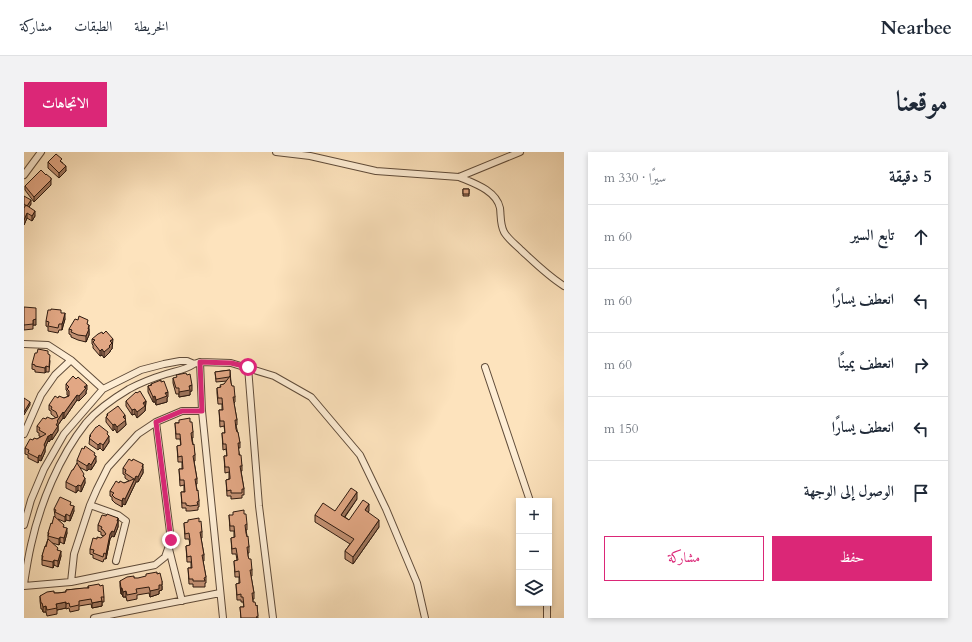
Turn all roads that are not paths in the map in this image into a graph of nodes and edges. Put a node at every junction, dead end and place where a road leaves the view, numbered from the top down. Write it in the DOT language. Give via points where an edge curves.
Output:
graph roads {
  1 [pos="41,152"];
  2 [pos="276,152"];
  3 [pos="520,152"];
  4 [pos="24,175"];
  5 [pos="459,177"];
  6 [pos="564,286"];
  7 [pos="24,344"];
  8 [pos="71,360"];
  9 [pos="197,363"];
  10 [pos="248,367"];
  11 [pos="485,367"];
  12 [pos="103,389"];
  13 [pos="202,411"];
  14 [pos="156,422"];
  15 [pos="26,427"];
  16 [pos="24,434"];
  17 [pos="58,445"];
  18 [pos="68,452"];
  19 [pos="529,498"];
  20 [pos="90,505"];
  21 [pos="24,525"];
  22 [pos="169,549"];
  23 [pos="116,560"];
  24 [pos="71,582"];
  25 [pos="24,585"];
  26 [pos="220,593"];
  27 [pos="182,601"];
  28 [pos="547,606"];
  29 [pos="94,618"];
  30 [pos="223,618"];
  31 [pos="272,618"];
  32 [pos="424,618"];
  33 [pos="547,618"];
  1 -- 4 [label="street"];
  2 -- 5 [label="street" via="310,156 376,171"];
  3 -- 5 [label="street"];
  5 -- 6 [label="street" via="488,191 494,197 500,207 502,227 508,237 544,272"];
  7 -- 8 [label="street" via="48,345"];
  8 -- 12 [label="street"];
  8 -- 15 [label="street" via="55,375 41,394"];
  9 -- 10 [label="street" via="231,363"];
  9 -- 12 [label="street" via="180,361 141,370"];
  9 -- 13 [label="street"];
  9 -- 18 [label="street" via="186,369 148,380 110,401 87,422"];
  10 -- 31 [label="street" via="259,506"];
  10 -- 32 [label="street" via="274,376 311,397 360,455 417,583"];
  11 -- 19 [label="street"];
  12 -- 17 [label="street" via="64,434"];
  13 -- 14 [label="street" via="182,411"];
  13 -- 26 [label="street"];
  14 -- 20 [label="street" via="138,434 108,467"];
  14 -- 22 [label="street" via="171,540"];
  15 -- 16 [label="street"];
  17 -- 18 [label="street"];
  17 -- 21 [label="street" via="31,500"];
  18 -- 25 [label="street" via="62,459 39,517"];
  20 -- 23 [label="street" via="118,515 126,521"];
  20 -- 24 [label="street" via="74,554"];
  22 -- 24 [label="street" via="156,565"];
  22 -- 27 [label="street"];
  24 -- 25 [label="street"];
  26 -- 27 [label="street"];
  26 -- 30 [label="street"];
  27 -- 29 [label="street"];
  28 -- 33 [label="street"];
}
